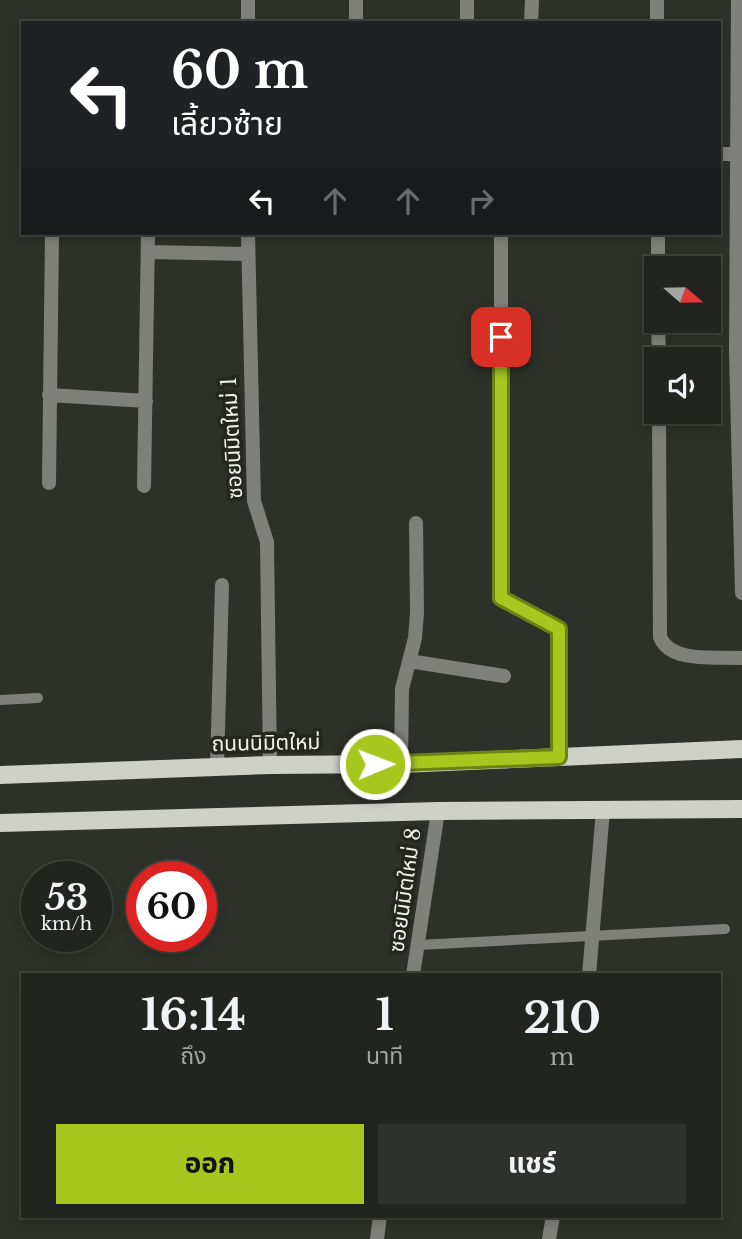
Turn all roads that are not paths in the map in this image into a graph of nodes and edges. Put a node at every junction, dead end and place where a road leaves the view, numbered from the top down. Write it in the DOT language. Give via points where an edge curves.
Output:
graph roads {
  1 [pos="248,0"];
  2 [pos="356,0"];
  3 [pos="467,0"];
  4 [pos="531,0"];
  5 [pos="657,0"];
  6 [pos="738,0"];
  7 [pos="248,21"];
  8 [pos="356,21"];
  9 [pos="467,21"];
  10 [pos="531,21"];
  11 [pos="657,21"];
  12 [pos="737,154"];
  13 [pos="721,155"];
  14 [pos="52,235"];
  15 [pos="148,235"];
  16 [pos="248,235"];
  17 [pos="501,235"];
  18 [pos="658,235"];
  19 [pos="148,252"];
  20 [pos="248,254"];
  21 [pos="658,256"];
  22 [pos="49,395"];
  23 [pos="146,401"];
  24 [pos="659,424"];
  25 [pos="49,483"];
  26 [pos="144,486"];
  27 [pos="416,523"];
  28 [pos="222,585"];
  29 [pos="742,593"];
  30 [pos="742,657"];
  31 [pos="409,661"];
  32 [pos="504,676"];
  33 [pos="38,698"];
  34 [pos="0,700"];
  35 [pos="742,749"];
  36 [pos="559,757"];
  37 [pos="401,764"];
  38 [pos="270,765"];
  39 [pos="217,767"];
  40 [pos="0,775"];
  41 [pos="742,809"];
  42 [pos="603,810"];
  43 [pos="438,811"];
  44 [pos="0,823"];
  45 [pos="725,929"];
  46 [pos="592,937"];
  47 [pos="418,945"];
  48 [pos="414,973"];
  49 [pos="589,973"];
  50 [pos="380,1218"];
  51 [pos="553,1218"];
  52 [pos="377,1239"];
  53 [pos="549,1239"];
  1 -- 7 [label="street"];
  2 -- 8 [label="street"];
  3 -- 9 [label="street"];
  4 -- 10 [label="street"];
  5 -- 11 [label="street"];
  6 -- 12 [label="street"];
  12 -- 13 [label="street"];
  12 -- 29 [label="street"];
  14 -- 22 [label="street"];
  15 -- 19 [label="street"];
  16 -- 20 [label="street, ซอยนิมิตใหม่ 1"];
  17 -- 36 [label="street" via="501,598 559,629"];
  18 -- 21 [label="street"];
  19 -- 20 [label="street"];
  19 -- 23 [label="street"];
  20 -- 38 [label="street, ซอยนิมิตใหม่ 1" via="254,501 267,542"];
  22 -- 23 [label="street"];
  22 -- 25 [label="street"];
  23 -- 26 [label="street"];
  24 -- 30 [label="street" via="660,637 664,648 676,654"];
  27 -- 31 [label="street" via="417,613"];
  28 -- 39 [label="street"];
  31 -- 32 [label="street"];
  31 -- 37 [label="street" via="401,702"];
  33 -- 34 [label="lane"];
  35 -- 36 [label="main road, ถนนนิมิตใหม่"];
  36 -- 37 [label="main road, ถนนนิมิตใหม่"];
  37 -- 38 [label="main road, ถนนนิมิตใหม่"];
  38 -- 39 [label="main road, ถนนนิมิตใหม่"];
  39 -- 40 [label="main road, ถนนนิมิตใหม่"];
  41 -- 42 [label="main road"];
  42 -- 43 [label="main road"];
  42 -- 46 [label="street"];
  43 -- 44 [label="main road"];
  43 -- 47 [label="street, ซอยนิมิตใหม่ 8"];
  45 -- 46 [label="lane"];
  46 -- 47 [label="lane"];
  46 -- 49 [label="street"];
  47 -- 48 [label="street, ซอยนิมิตใหม่ 8"];
  50 -- 52 [label="street"];
  51 -- 53 [label="street"];
}
